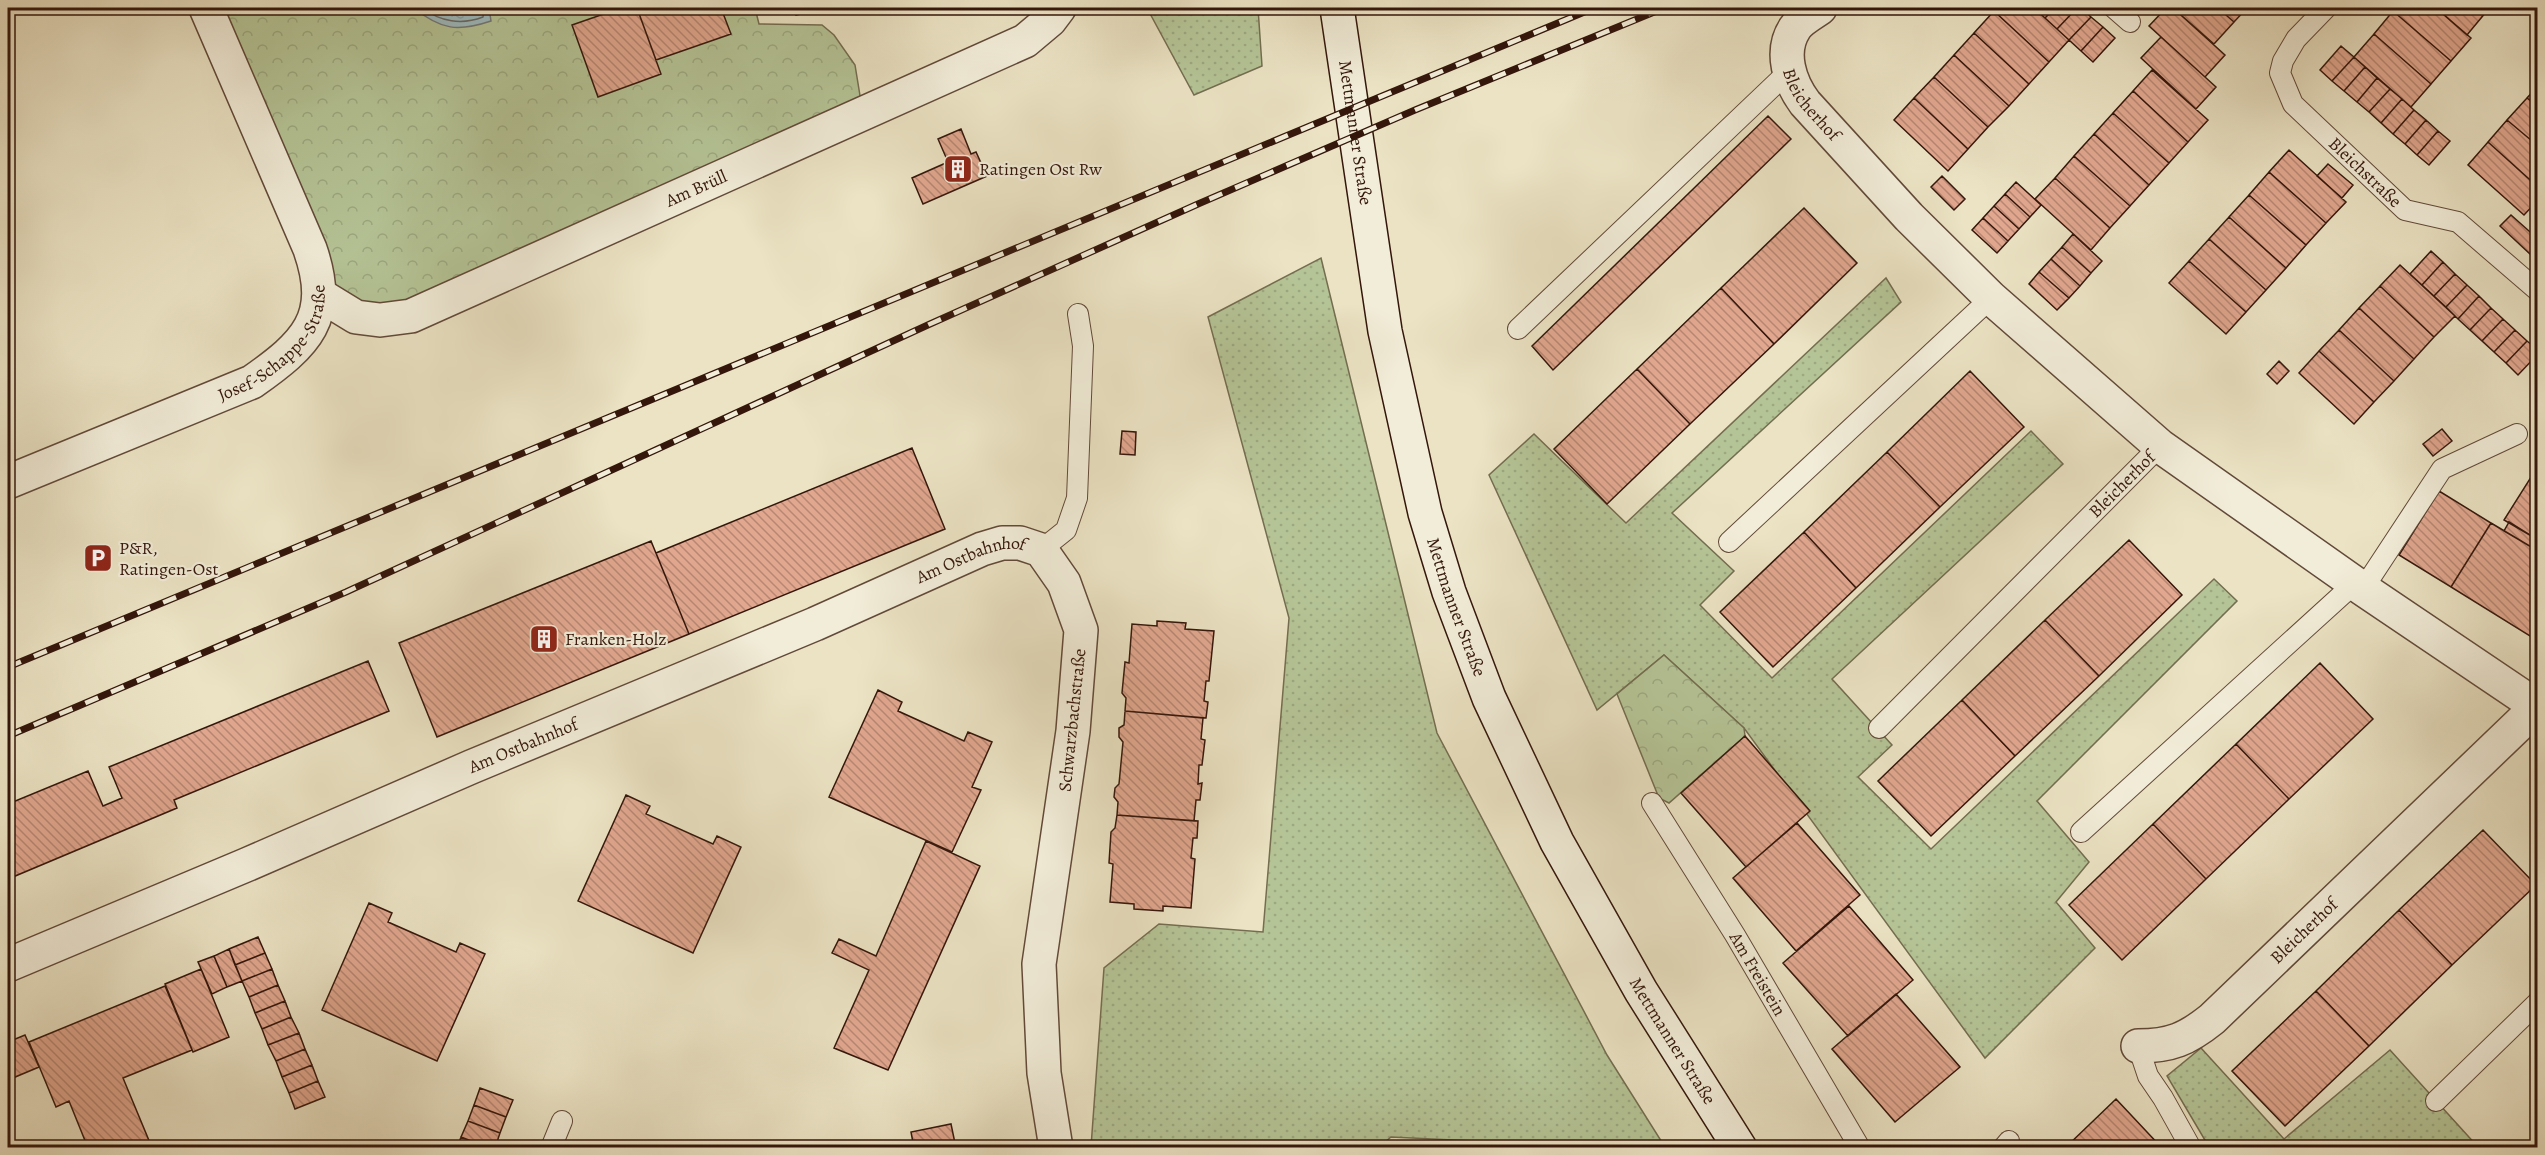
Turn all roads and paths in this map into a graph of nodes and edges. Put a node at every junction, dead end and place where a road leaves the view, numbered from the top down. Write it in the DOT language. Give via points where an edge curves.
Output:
graph roads {
  1 [pos="206,8"];
  2 [pos="1059,8"];
  3 [pos="1337,8"];
  4 [pos="1820,8"];
  5 [pos="2114,8"];
  6 [pos="2326,8"];
  7 [pos="2130,22"];
  8 [pos="1788,72"];
  9 [pos="2538,291"];
  10 [pos="320,295"];
  11 [pos="1991,298"];
  12 [pos="1078,314"];
  13 [pos="1518,329"];
  14 [pos="2517,434"];
  15 [pos="2160,446"];
  16 [pos="8,482"];
  17 [pos="1729,542"];
  18 [pos="1041,550"];
  19 [pos="2359,586"];
  20 [pos="2537,707"];
  21 [pos="1878,728"];
  22 [pos="1652,803"];
  23 [pos="2081,832"];
  24 [pos="8,965"];
  25 [pos="2538,1002"];
  26 [pos="2138,1046"];
  27 [pos="2436,1101"];
  28 [pos="562,1121"];
  29 [pos="551,1148"];
  30 [pos="1056,1148"];
  31 [pos="1740,1148"];
  32 [pos="1860,1148"];
  33 [pos="2191,1148"];
  1 -- 10 [label="street, Josef-Schappe-Straße" via="310,249"];
  2 -- 10 [label="street, Am Brüll" via="1024,41 411,316 380,320 356,317"];
  3 -- 31 [label="street, Mettmanner Straße" via="1385,331 1425,513 1449,592 1489,698 1557,843 1641,991"];
  4 -- 8 [label="street, Bleicherhof" via="1795,28 1788,46"];
  5 -- 7 [label="lane"];
  6 -- 9 [label="lane, Bleichstraße" via="2296,39 2283,61 2280,73 2293,105 2405,210 2458,222"];
  8 -- 11 [label="street, Bleicherhof" via="1793,87 1824,124 1909,218"];
  8 -- 13 [label="lane"];
  10 -- 16 [label="street, Josef-Schappe-Straße" via="303,339 288,357 252,382"];
  11 -- 15 [label="street, Bleicherhof"];
  11 -- 17 [label="lane"];
  12 -- 18 [label="lane" via="1083,346 1077,498 1066,530"];
  14 -- 19 [label="lane" via="2442,469"];
  15 -- 19 [label="street, Bleicherhof"];
  15 -- 21 [label="lane, Bleicherhof"];
  18 -- 24 [label="street, Am Ostbahnhof" via="1020,543 982,549 815,624"];
  18 -- 30 [label="street, Schwarzbachstraße" via="1064,583 1081,630 1073,731 1039,964 1044,1073"];
  19 -- 20 [label="street, Bleicherhof"];
  19 -- 23 [label="lane"];
  20 -- 26 [label="street, Bleicherhof" via="2212,1019 2191,1036 2157,1046"];
  22 -- 32 [label="lane, Am Freistein" via="1736,935"];
  25 -- 27 [label="lane"];
  26 -- 33 [label="lane, Bleicherhof" via="2148,1076"];
  28 -- 29 [label="lane"];
}
